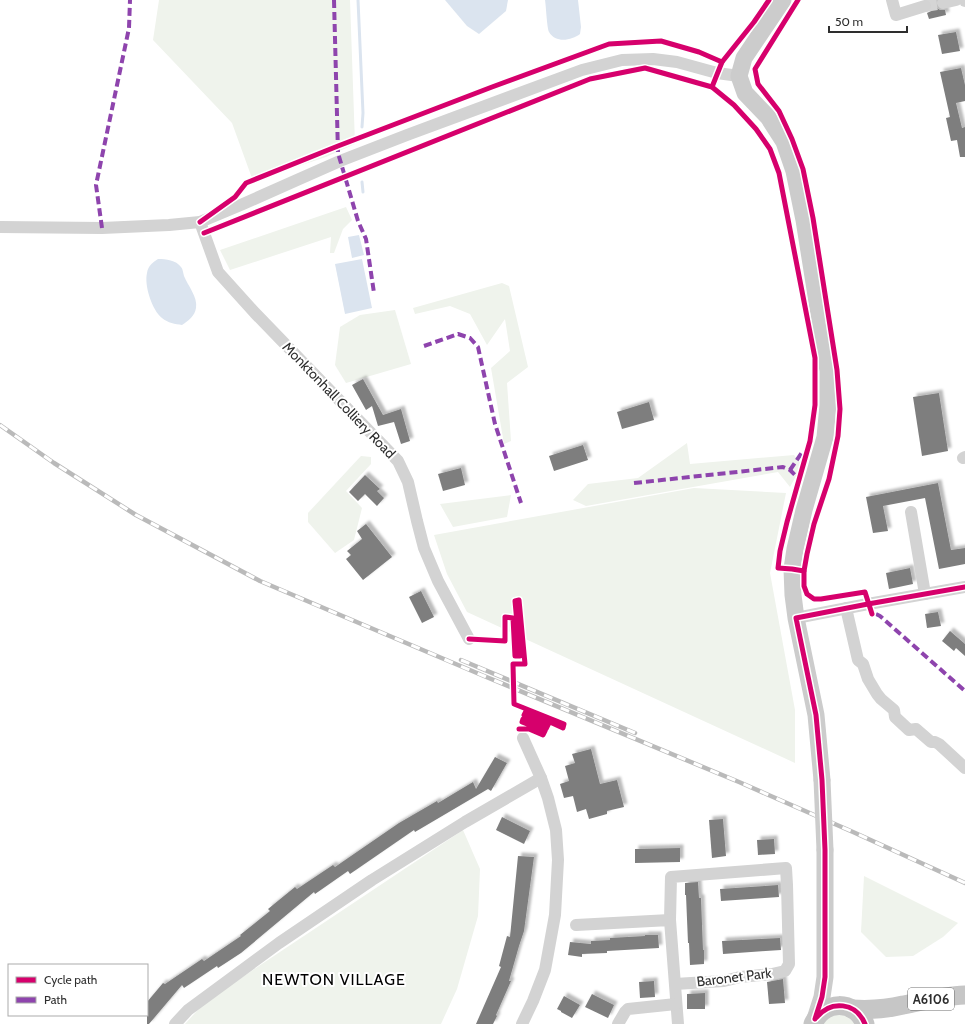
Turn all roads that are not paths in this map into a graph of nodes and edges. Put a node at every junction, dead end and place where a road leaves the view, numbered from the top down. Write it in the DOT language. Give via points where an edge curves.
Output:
graph roads {
  1 [pos="782,0"];
  2 [pos="892,0"];
  3 [pos="956,0"];
  4 [pos="943,2"];
  5 [pos="925,6"];
  6 [pos="739,76"];
  7 [pos="200,222"];
  8 [pos="0,227"];
  9 [pos="911,512"];
  10 [pos="965,587"];
  11 [pos="925,594"];
  12 [pos="846,608"];
  13 [pos="796,618"];
  14 [pos="469,639"];
  15 [pos="523,738"];
  16 [pos="965,768"];
  17 [pos="541,778"];
  18 [pos="670,920"];
  19 [pos="576,925"];
  20 [pos="825,977"];
  21 [pos="674,984"];
  22 [pos="965,995"];
  23 [pos="676,1004"];
  24 [pos="901,1006"];
  25 [pos="848,1007"];
  26 [pos="814,1021"];
  27 [pos="175,1024"];
  28 [pos="522,1024"];
  29 [pos="618,1024"];
  30 [pos="678,1024"];
  31 [pos="865,1024"];
  32 [pos="874,1024"];
  1 -- 6 [label="main road" via="744,58"];
  2 -- 5 [label="street" via="896,15"];
  3 -- 4 [label="street"];
  6 -- 7 [label="street" via="717,74 677,62 653,59 622,60 582,70 340,161"];
  6 -- 13 [label="main road" via="745,93 768,117 784,142 794,172 828,371 825,437 804,510 792,569 792,595"];
  7 -- 8 [label="street" via="169,226 102,228"];
  7 -- 14 [label="street, Monktonhall Colliery Road" via="218,272 398,461 408,482 424,548 438,581"];
  9 -- 11 [label="street"];
  10 -- 11 [label="street"];
  11 -- 12 [label="street"];
  12 -- 13 [label="street"];
  12 -- 16 [label="street" via="858,660 863,664 877,694 894,710 895,717 910,730 916,729 931,742 939,744"];
  13 -- 20 [label="main road, bridge" via="816,715 822,780"];
  15 -- 17 [label="street"];
  17 -- 27 [label="street" via="354,892 200,1001"];
  17 -- 28 [label="street" via="556,830 558,860 555,914 545,970"];
  18 -- 19 [label="street"];
  18 -- 21 [label="street"];
  18 -- 21 [label="street, Baronet Park" via="670,876 786,868 789,964 785,970 724,981"];
  20 -- 25 [label="main road" via="833,995"];
  20 -- 26 [label="main road"];
  21 -- 23 [label="street"];
  22 -- 24 [label="main road, A6106"];
  23 -- 29 [label="street" via="628,1009"];
  23 -- 30 [label="street"];
  24 -- 25 [label="main road, A6106" via="865,1010"];
  24 -- 32 [label="main road, A6106"];
  25 -- 26 [label="main road, A6106" via="827,1008"];
  25 -- 31 [label="main road" via="860,1016"];
}
